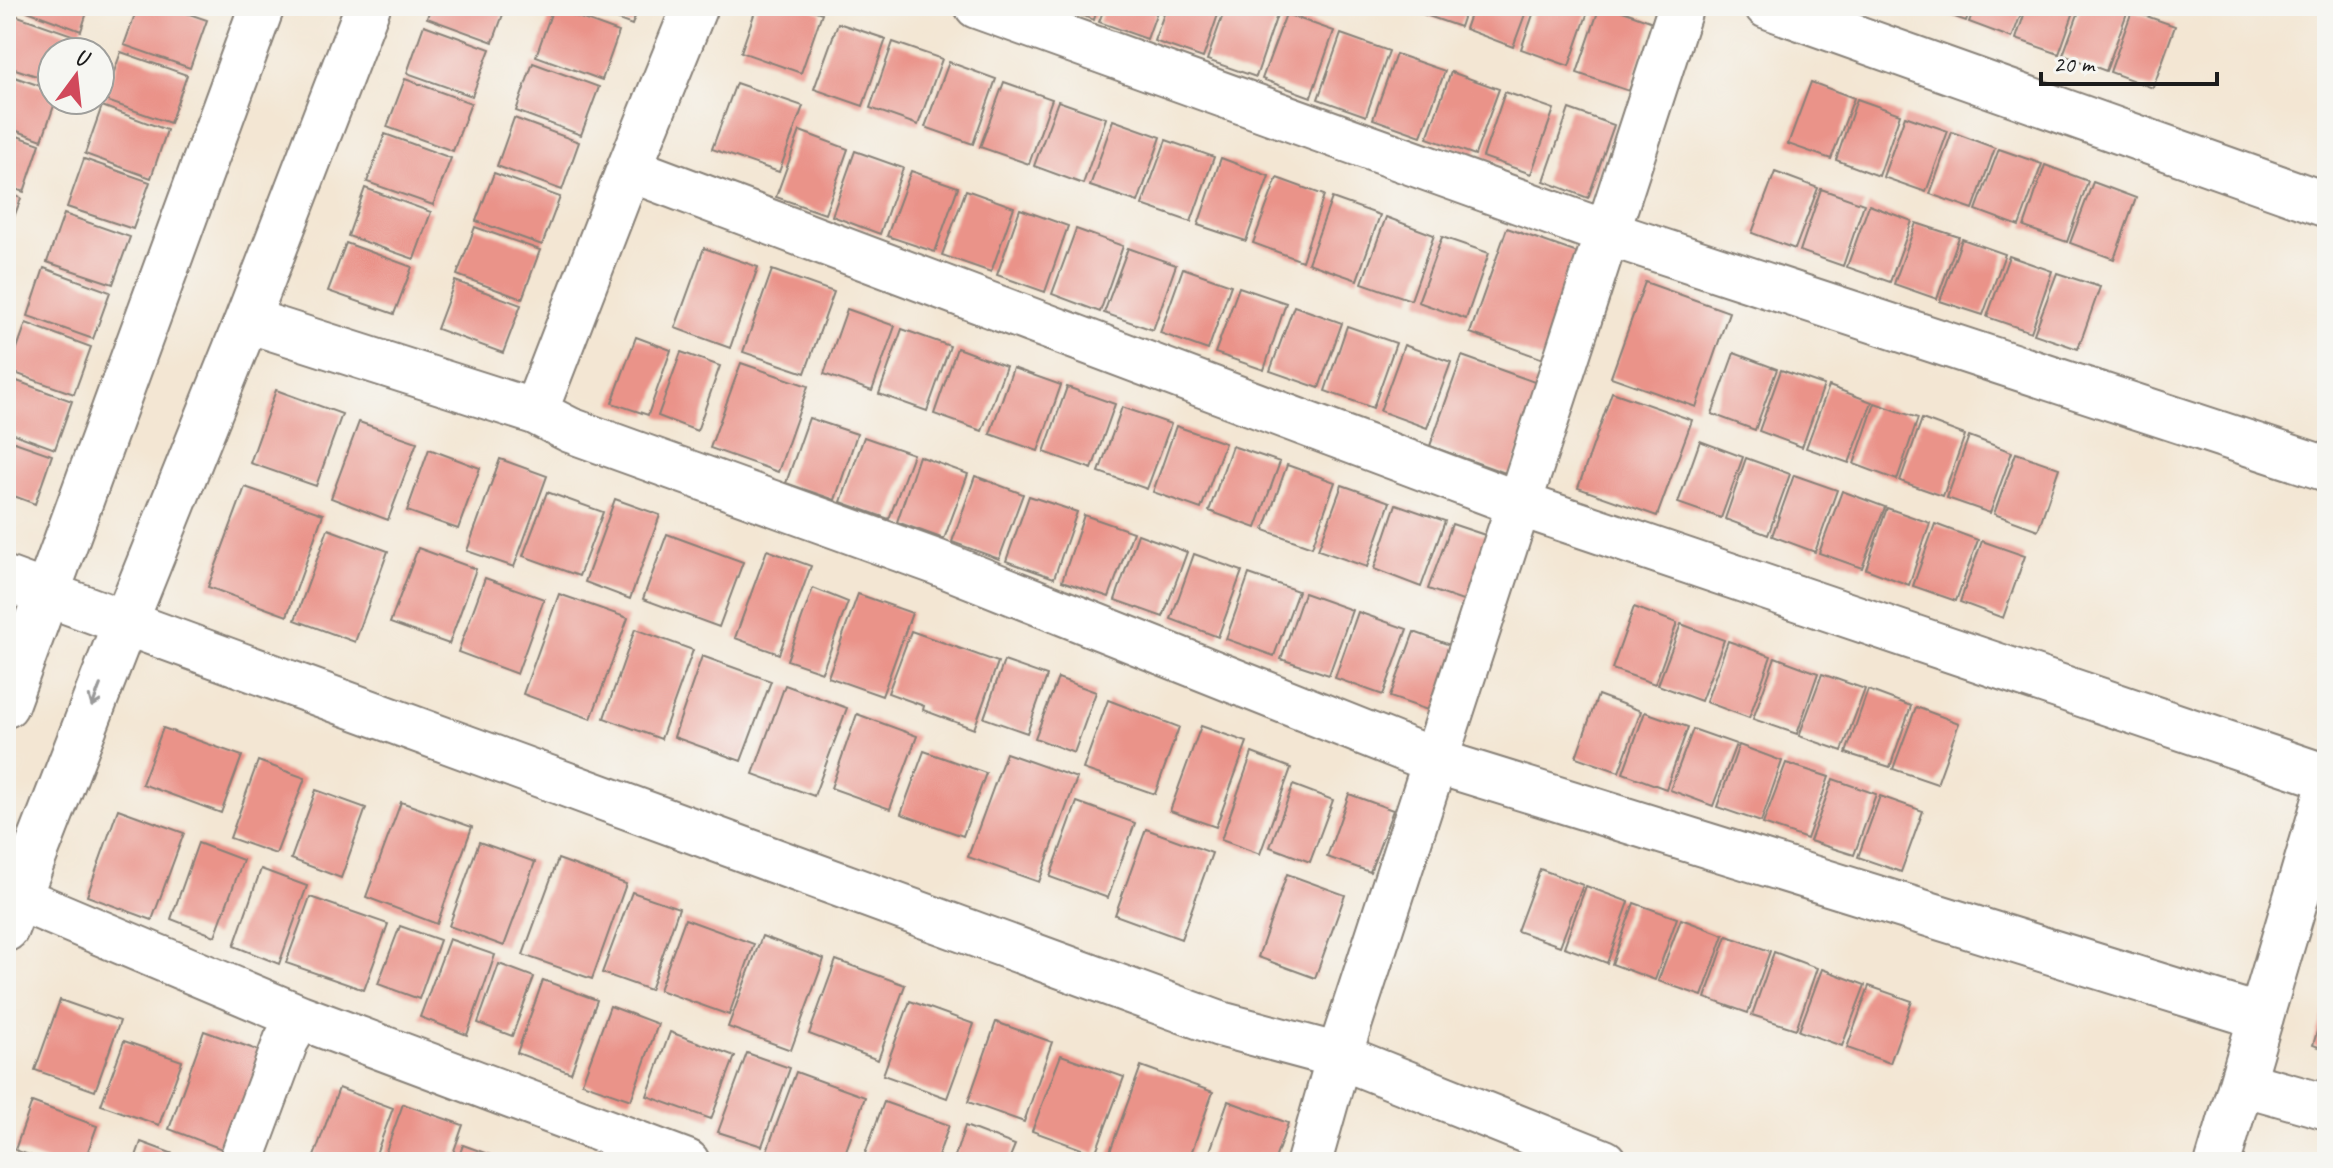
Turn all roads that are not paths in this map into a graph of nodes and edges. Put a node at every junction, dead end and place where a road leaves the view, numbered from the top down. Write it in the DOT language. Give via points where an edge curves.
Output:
graph roads {
  1 [pos="262,6"];
  2 [pos="368,6"];
  3 [pos="695,6"];
  4 [pos="977,6"];
  5 [pos="1681,6"];
  6 [pos="1767,6"];
  7 [pos="629,169"];
  8 [pos="2327,205"];
  9 [pos="1607,233"];
  10 [pos="247,320"];
  11 [pos="535,412"];
  12 [pos="2327,469"];
  13 [pos="1519,504"];
  14 [pos="26,586"];
  15 [pos="125,623"];
  16 [pos="6,705"];
  17 [pos="1435,761"];
  18 [pos="2327,777"];
  19 [pos="2327,793"];
  20 [pos="12,913"];
  21 [pos="300,1017"];
  22 [pos="2261,1017"];
  23 [pos="1339,1056"];
  24 [pos="2242,1083"];
  25 [pos="2327,1107"];
  26 [pos="241,1162"];
  27 [pos="687,1162"];
  28 [pos="1309,1162"];
  29 [pos="1604,1162"];
  30 [pos="2218,1162"];
  1 -- 14 [label="street"];
  2 -- 10 [label="street"];
  3 -- 7 [label="street"];
  4 -- 9 [label="street"];
  5 -- 9 [label="street"];
  6 -- 8 [label="street"];
  7 -- 11 [label="street"];
  7 -- 13 [label="street"];
  9 -- 12 [label="street"];
  9 -- 13 [label="street"];
  10 -- 11 [label="street"];
  10 -- 15 [label="street"];
  11 -- 17 [label="street" via="570,430 936,562"];
  13 -- 17 [label="street"];
  13 -- 18 [label="street"];
  14 -- 15 [label="street"];
  14 -- 16 [label="street"];
  15 -- 20 [label="street, one-way"];
  15 -- 23 [label="street" via="1220,1024"];
  17 -- 22 [label="street"];
  17 -- 23 [label="street"];
  19 -- 22 [label="street"];
  20 -- 21 [label="street"];
  21 -- 26 [label="street"];
  21 -- 27 [label="street"];
  22 -- 24 [label="street"];
  23 -- 28 [label="street"];
  23 -- 29 [label="street"];
  24 -- 25 [label="street"];
  24 -- 30 [label="street"];
}
